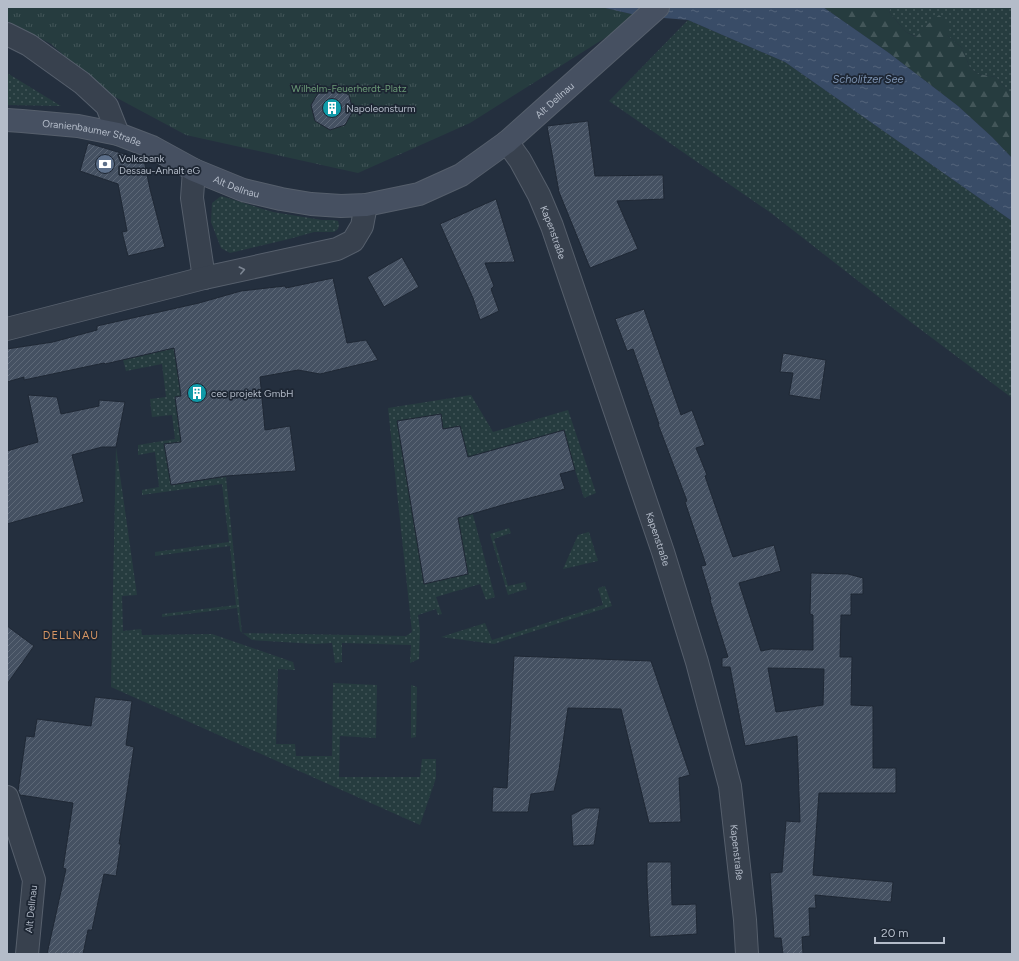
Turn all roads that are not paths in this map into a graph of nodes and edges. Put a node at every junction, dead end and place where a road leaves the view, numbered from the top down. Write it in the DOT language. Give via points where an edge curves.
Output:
graph roads {
  1 [pos="658,7"];
  2 [pos="7,34"];
  3 [pos="7,120"];
  4 [pos="118,134"];
  5 [pos="507,142"];
  6 [pos="194,170"];
  7 [pos="366,205"];
  8 [pos="204,278"];
  9 [pos="7,329"];
  10 [pos="7,797"];
  11 [pos="27,954"];
  12 [pos="747,954"];
  1 -- 5 [label="street, Alt Dellnau"];
  2 -- 4 [label="street" via="29,45 82,83 107,106"];
  3 -- 4 [label="street, Oranienbaumer Straße" via="78,126"];
  4 -- 6 [label="street, Oranienbaumer Straße" via="152,147"];
  5 -- 7 [label="street, Alt Dellnau" via="461,176 419,194"];
  5 -- 12 [label="street, Kapenstraße" via="520,160 552,226 698,662 730,786"];
  6 -- 7 [label="street, Alt Dellnau" via="243,190 281,199 311,204"];
  6 -- 8 [label="street" via="192,198"];
  8 -- 7 [label="street, one-way" via="337,249 353,241 362,226"];
  8 -- 9 [label="street"];
  10 -- 11 [label="street, Alt Dellnau" via="34,880"];
}
